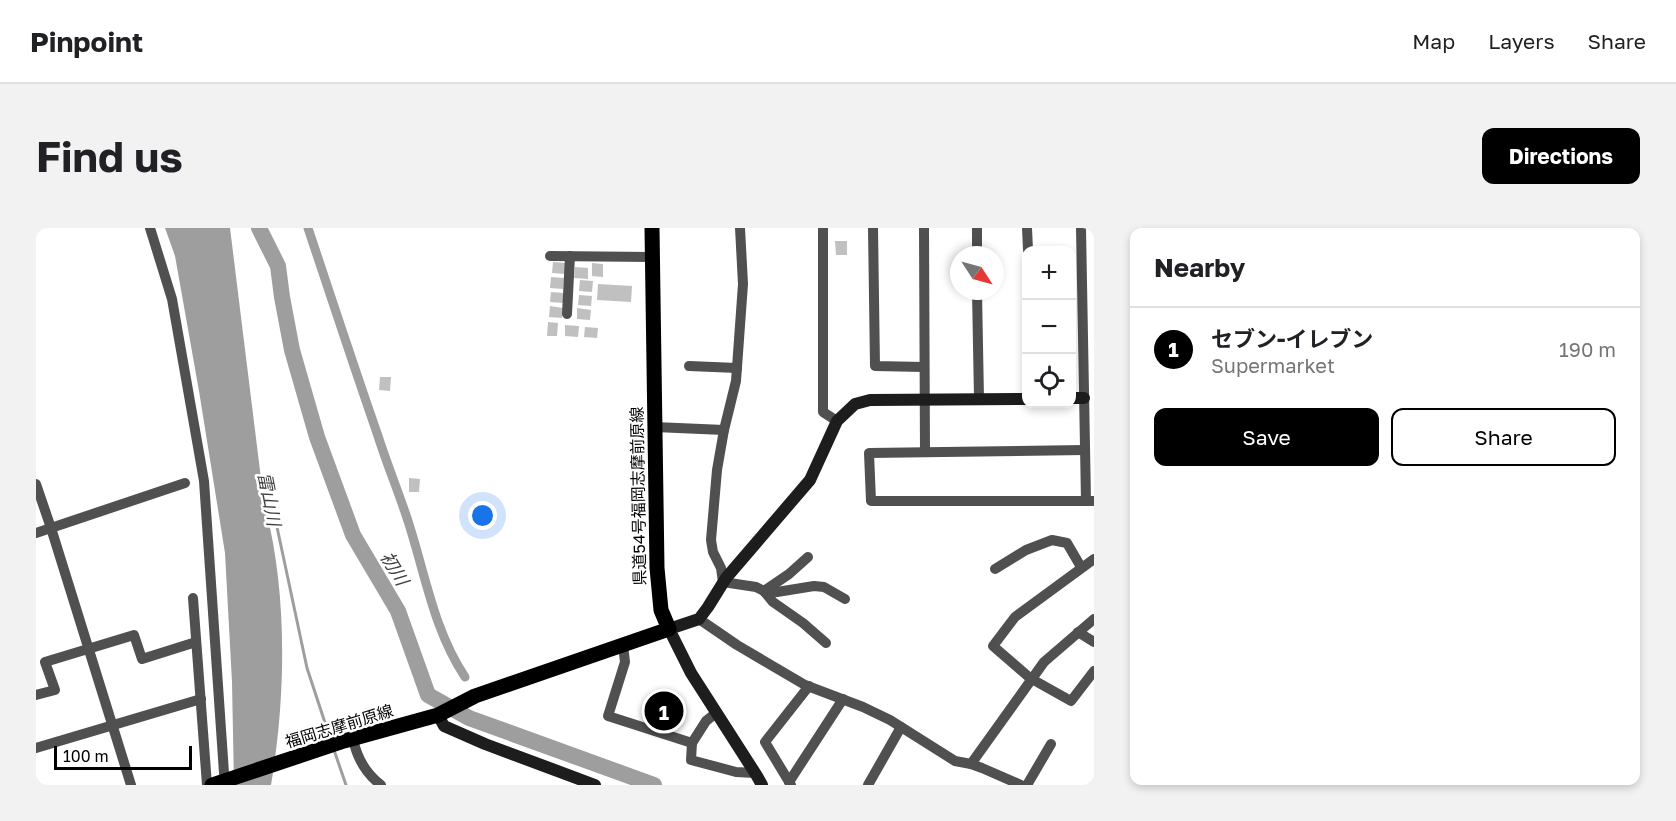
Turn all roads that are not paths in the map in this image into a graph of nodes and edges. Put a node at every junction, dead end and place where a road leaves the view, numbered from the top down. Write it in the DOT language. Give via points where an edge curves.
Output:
graph roads {
  1 [pos="150,228"];
  2 [pos="652,228"];
  3 [pos="740,228"];
  4 [pos="824,228"];
  5 [pos="873,228"];
  6 [pos="924,228"];
  7 [pos="976,228"];
  8 [pos="1027,228"];
  9 [pos="1081,228"];
  10 [pos="977,246"];
  11 [pos="1028,246"];
  12 [pos="550,256"];
  13 [pos="570,256"];
  14 [pos="651,257"];
  15 [pos="977,300"];
  16 [pos="567,314"];
  17 [pos="1088,318"];
  18 [pos="688,366"];
  19 [pos="924,367"];
  20 [pos="737,368"];
  21 [pos="1078,398"];
  22 [pos="924,399"];
  23 [pos="979,399"];
  24 [pos="1022,399"];
  25 [pos="837,421"];
  26 [pos="656,427"];
  27 [pos="724,430"];
  28 [pos="1085,450"];
  29 [pos="925,452"];
  30 [pos="185,483"];
  31 [pos="36,484"];
  32 [pos="1090,501"];
  33 [pos="51,528"];
  34 [pos="36,533"];
  35 [pos="808,557"];
  36 [pos="1094,559"];
  37 [pos="1081,567"];
  38 [pos="995,569"];
  39 [pos="723,582"];
  40 [pos="764,591"];
  41 [pos="193,598"];
  42 [pos="845,599"];
  43 [pos="699,619"];
  44 [pos="1094,619"];
  45 [pos="669,629"];
  46 [pos="1078,632"];
  47 [pos="196,642"];
  48 [pos="1094,642"];
  49 [pos="826,643"];
  50 [pos="623,645"];
  51 [pos="88,650"];
  52 [pos="1094,671"];
  53 [pos="1030,678"];
  54 [pos="809,686"];
  55 [pos="36,695"];
  56 [pos="201,699"];
  57 [pos="843,699"];
  58 [pos="716,712"];
  59 [pos="438,715"];
  60 [pos="112,726"];
  61 [pos="901,727"];
  62 [pos="348,740"];
  63 [pos="692,743"];
  64 [pos="1051,744"];
  65 [pos="36,748"];
  66 [pos="971,764"];
  67 [pos="758,778"];
  68 [pos="219,782"];
  69 [pos="790,783"];
  70 [pos="130,785"];
  71 [pos="207,785"];
  72 [pos="381,785"];
  73 [pos="595,785"];
  74 [pos="868,785"];
  75 [pos="1021,785"];
  76 [pos="1027,785"];
  1 -- 68 [label="street" via="172,299 204,481 224,773"];
  2 -- 14 [label="main road, 県道54号福岡志摩前原線"];
  3 -- 20 [label="street" via="743,284"];
  4 -- 25 [label="street" via="823,412"];
  5 -- 19 [label="street" via="875,366"];
  6 -- 19 [label="street"];
  7 -- 10 [label="street"];
  8 -- 11 [label="street"];
  9 -- 17 [label="street"];
  12 -- 13 [label="street"];
  13 -- 14 [label="street"];
  13 -- 16 [label="street"];
  14 -- 26 [label="main road, 県道54号福岡志摩前原線"];
  15 -- 23 [label="street"];
  17 -- 21 [label="street"];
  18 -- 20 [label="street"];
  19 -- 22 [label="street"];
  20 -- 27 [label="street"];
  21 -- 28 [label="street"];
  22 -- 23 [label="street"];
  22 -- 25 [label="street" via="870,400 855,404"];
  22 -- 29 [label="street"];
  23 -- 24 [label="street"];
  25 -- 39 [label="street" via="810,480"];
  26 -- 27 [label="street"];
  26 -- 45 [label="main road, 県道54号福岡志摩前原線" via="657,576 661,610"];
  27 -- 39 [label="street" via="711,540"];
  28 -- 29 [label="street"];
  28 -- 32 [label="street"];
  29 -- 32 [label="street" via="868,453 871,501"];
  30 -- 33 [label="street"];
  31 -- 33 [label="street"];
  33 -- 34 [label="street"];
  33 -- 51 [label="street"];
  35 -- 40 [label="street"];
  36 -- 37 [label="street"];
  37 -- 38 [label="street" via="1067,543 1052,540 1026,549"];
  37 -- 53 [label="street" via="1015,617 993,646"];
  39 -- 40 [label="street"];
  39 -- 43 [label="street"];
  40 -- 42 [label="street" via="824,587"];
  40 -- 49 [label="street"];
  41 -- 47 [label="street"];
  43 -- 45 [label="street"];
  43 -- 54 [label="street"];
  44 -- 46 [label="street"];
  45 -- 50 [label="main road"];
  45 -- 58 [label="street"];
  46 -- 48 [label="street"];
  46 -- 53 [label="street"];
  47 -- 51 [label="street" via="142,659 134,635"];
  47 -- 56 [label="street"];
  50 -- 59 [label="main road, 福岡志摩前原線" via="475,696"];
  50 -- 63 [label="street" via="625,662 608,716"];
  51 -- 55 [label="street" via="45,662 55,690"];
  51 -- 60 [label="street"];
  52 -- 53 [label="street" via="1071,701"];
  53 -- 66 [label="street"];
  54 -- 57 [label="street"];
  54 -- 69 [label="street" via="765,742"];
  56 -- 60 [label="street"];
  56 -- 71 [label="street"];
  57 -- 61 [label="street"];
  57 -- 69 [label="street"];
  58 -- 63 [label="street"];
  58 -- 67 [label="street"];
  59 -- 62 [label="main road, 福岡志摩前原線"];
  59 -- 73 [label="street" via="444,726 454,731"];
  60 -- 65 [label="street"];
  60 -- 70 [label="street"];
  61 -- 66 [label="street" via="955,761"];
  61 -- 74 [label="street"];
  62 -- 68 [label="main road, 福岡志摩前原線"];
  62 -- 72 [label="street" via="367,772"];
  63 -- 67 [label="street" via="692,760"];
  64 -- 76 [label="street"];
  66 -- 75 [label="street"];
}
